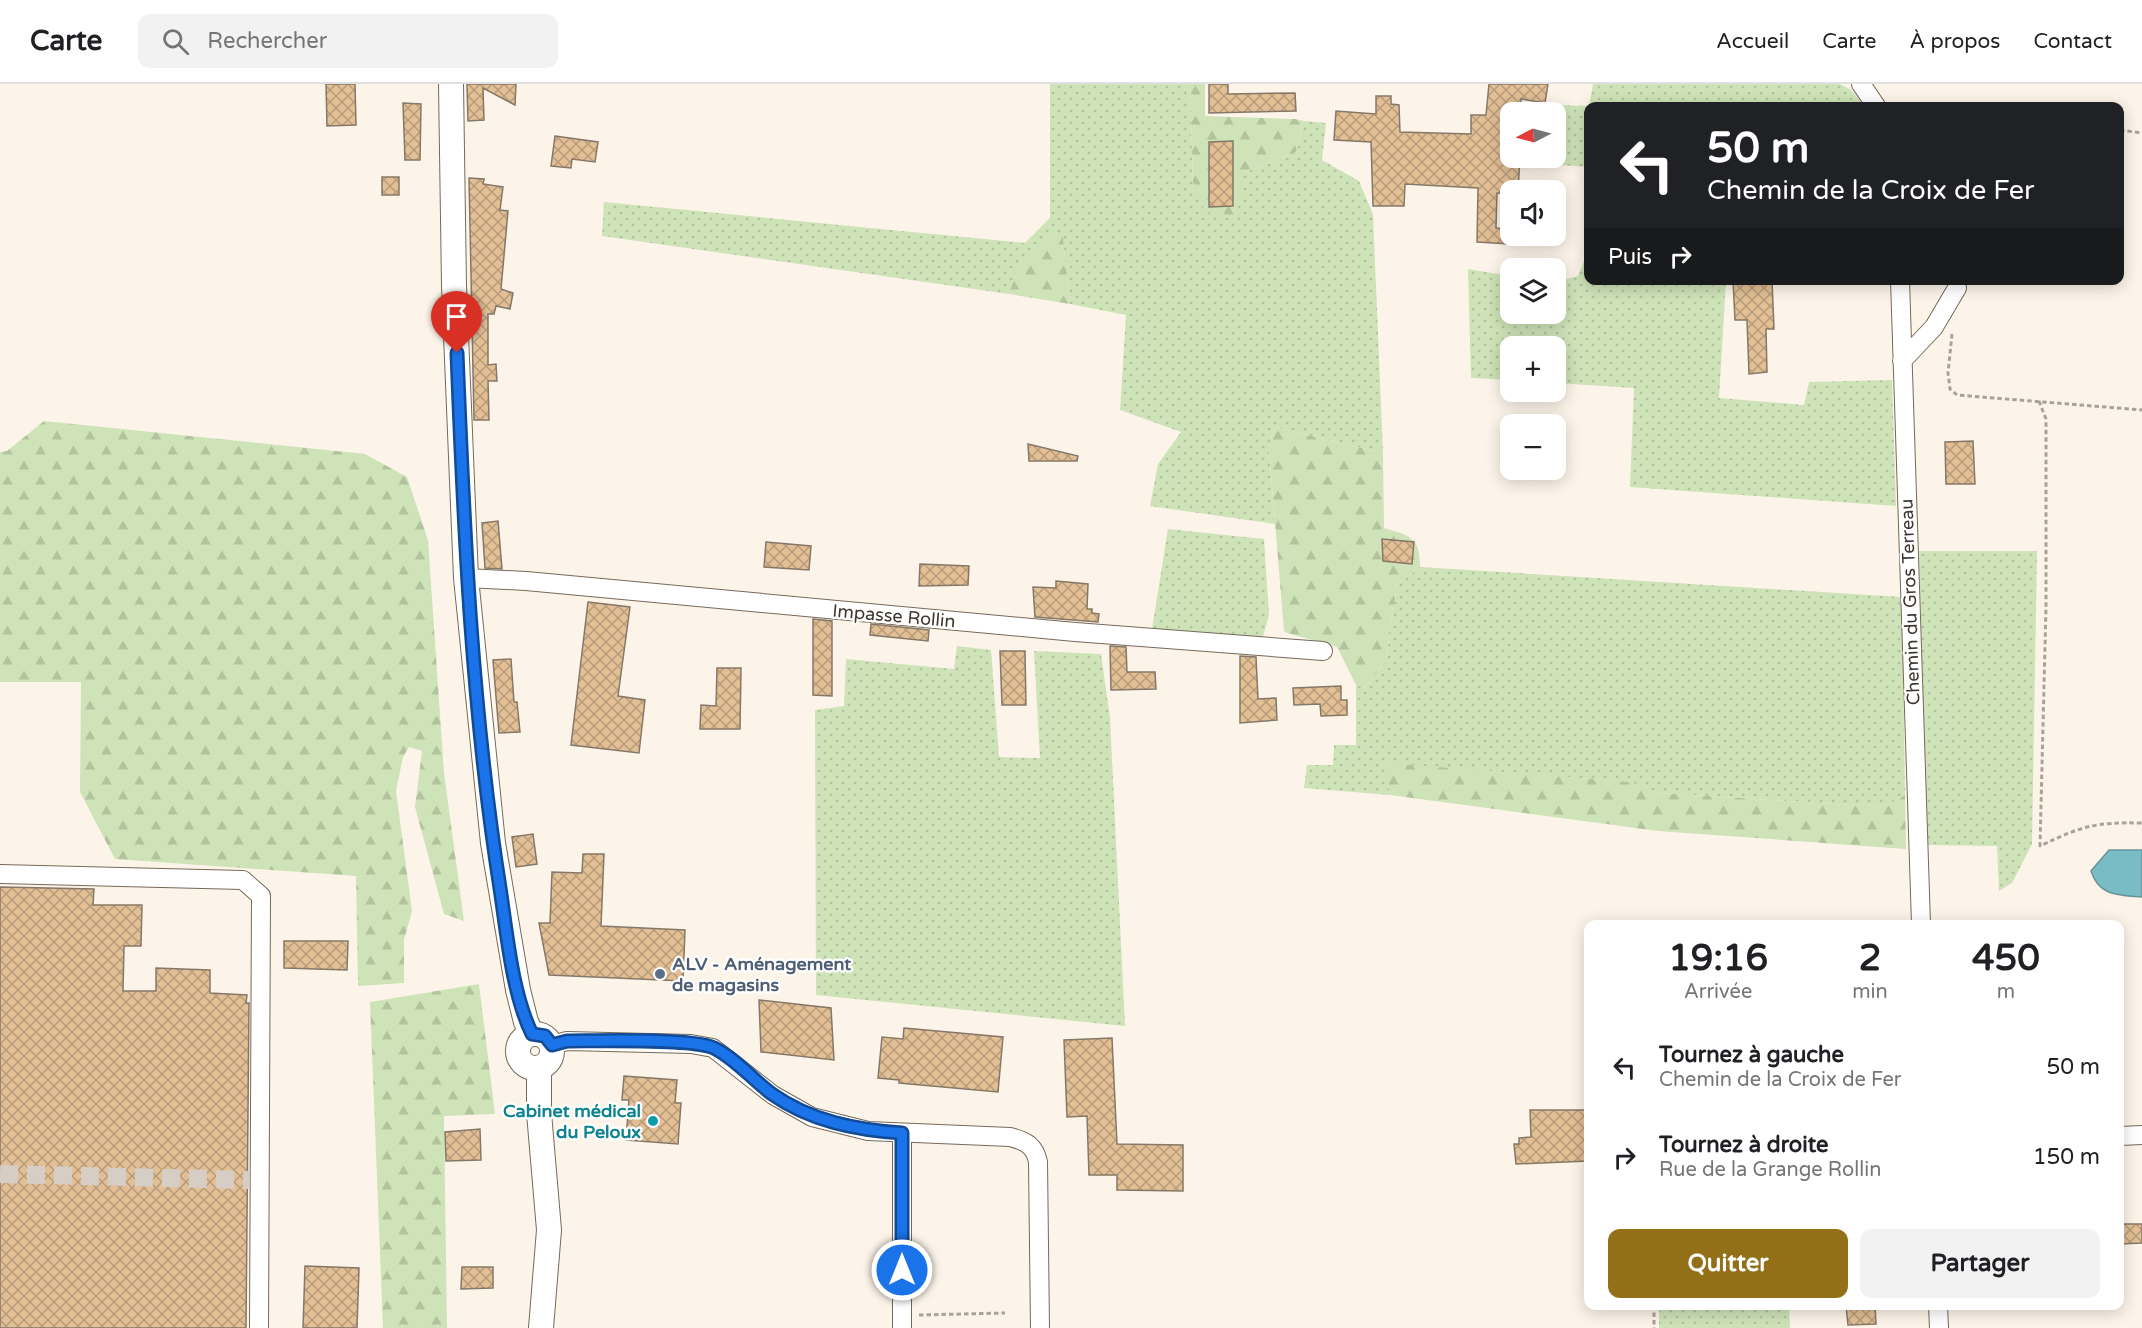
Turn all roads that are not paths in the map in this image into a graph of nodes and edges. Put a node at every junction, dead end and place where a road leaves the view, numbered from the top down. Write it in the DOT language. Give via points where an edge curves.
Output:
graph roads {
  1 [pos="451,84"];
  2 [pos="1861,84"];
  3 [pos="1873,102"];
  4 [pos="1900,285"];
  5 [pos="1958,288"];
  6 [pos="1902,361"];
  7 [pos="466,578"];
  8 [pos="1323,651"];
  9 [pos="0,874"];
  10 [pos="1921,920"];
  11 [pos="542,1040"];
  12 [pos="902,1133"];
  13 [pos="2142,1135"];
  14 [pos="2124,1136"];
  15 [pos="1938,1310"];
  16 [pos="902,1322"];
  17 [pos="259,1328"];
  18 [pos="541,1328"];
  19 [pos="1040,1328"];
  20 [pos="1939,1328"];
  1 -- 7 [label="main road" via="454,286"];
  2 -- 3 [label="street"];
  4 -- 6 [label="street, Chemin du Gros Terreau"];
  5 -- 6 [label="street" via="1934,327"];
  6 -- 10 [label="street, Chemin du Gros Terreau"];
  7 -- 8 [label="street, Impasse Rollin"];
  7 -- 11 [label="main road" via="493,843 518,990"];
  9 -- 17 [label="street" via="243,880 261,896 254,1181"];
  11 -- 12 [label="street" via="713,1048 773,1095 812,1117 868,1131"];
  11 -- 18 [label="main road" via="521,1042 519,1055 526,1065 539,1068 549,1230"];
  12 -- 16 [label="street"];
  12 -- 19 [label="street" via="1010,1137 1023,1140 1036,1150"];
  13 -- 14 [label="street"];
  15 -- 20 [label="street"];
}
